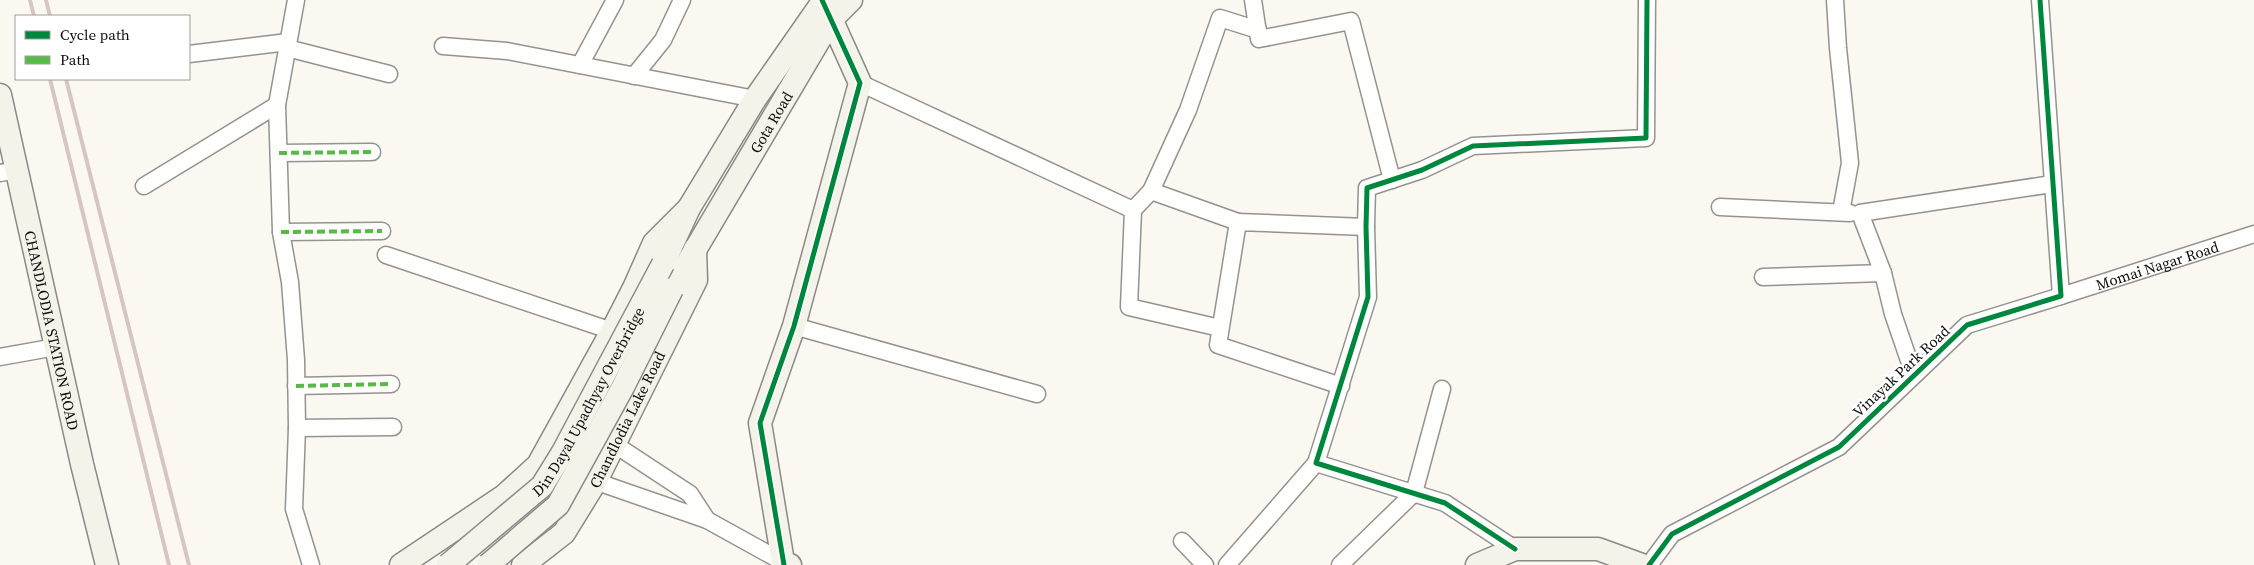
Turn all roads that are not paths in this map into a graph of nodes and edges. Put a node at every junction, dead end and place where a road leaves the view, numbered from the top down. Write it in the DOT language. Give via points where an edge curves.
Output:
graph roads {
  1 [pos="296,0"];
  2 [pos="615,0"];
  3 [pos="682,0"];
  4 [pos="851,0"];
  5 [pos="1253,0"];
  6 [pos="1648,0"];
  7 [pos="1836,0"];
  8 [pos="2040,0"];
  9 [pos="825,5"];
  10 [pos="1258,30"];
  11 [pos="287,45"];
  12 [pos="443,46"];
  13 [pos="190,54"];
  14 [pos="580,65"];
  15 [pos="389,74"];
  16 [pos="634,76"];
  17 [pos="860,83"];
  18 [pos="0,95"];
  19 [pos="755,99"];
  20 [pos="277,105"];
  21 [pos="372,152"];
  22 [pos="279,153"];
  23 [pos="8,171"];
  24 [pos="1392,180"];
  25 [pos="2052,184"];
  26 [pos="144,186"];
  27 [pos="1151,191"];
  28 [pos="1720,207"];
  29 [pos="689,208"];
  30 [pos="1133,210"];
  31 [pos="1841,212"];
  32 [pos="1860,213"];
  33 [pos="1238,222"];
  34 [pos="1366,227"];
  35 [pos="382,231"];
  36 [pos="281,232"];
  37 [pos="2254,234"];
  38 [pos="695,249"];
  39 [pos="386,255"];
  40 [pos="1883,274"];
  41 [pos="1763,277"];
  42 [pos="2061,296"];
  43 [pos="794,326"];
  44 [pos="1220,328"];
  45 [pos="612,331"];
  46 [pos="56,346"];
  47 [pos="0,357"];
  48 [pos="1914,376"];
  49 [pos="391,384"];
  50 [pos="296,386"];
  51 [pos="1340,386"];
  52 [pos="1442,389"];
  53 [pos="1037,394"];
  54 [pos="393,427"];
  55 [pos="297,428"];
  56 [pos="614,444"];
  57 [pos="1316,463"];
  58 [pos="538,465"];
  59 [pos="596,481"];
  60 [pos="1414,493"];
  61 [pos="707,520"];
  62 [pos="1182,541"];
  63 [pos="1515,549"];
  64 [pos="786,564"];
  65 [pos="107,565"];
  66 [pos="311,565"];
  67 [pos="401,565"];
  68 [pos="448,565"];
  69 [pos="488,565"];
  70 [pos="523,565"];
  71 [pos="1205,565"];
  72 [pos="1227,565"];
  73 [pos="1340,565"];
  74 [pos="1477,565"];
  75 [pos="1642,565"];
  76 [pos="1649,565"];
  1 -- 11 [label="street"];
  2 -- 14 [label="street"];
  3 -- 16 [label="street" via="663,40"];
  4 -- 9 [label="street, Gota Road"];
  5 -- 10 [label="street"];
  6 -- 24 [label="street" via="1646,138 1473,146"];
  7 -- 31 [label="street" via="1850,163"];
  8 -- 25 [label="street"];
  9 -- 17 [label="street"];
  9 -- 19 [label="street, Gota Road"];
  9 -- 38 [label="street, Gota Road"];
  10 -- 24 [label="street" via="1259,38 1351,21"];
  10 -- 27 [label="street" via="1220,18 1188,110"];
  11 -- 13 [label="street"];
  11 -- 15 [label="street"];
  11 -- 20 [label="street"];
  12 -- 14 [label="street" via="507,51"];
  14 -- 16 [label="street"];
  16 -- 19 [label="street"];
  17 -- 30 [label="street"];
  17 -- 43 [label="street"];
  18 -- 23 [label="street, CHANDLODIA STATION ROAD"];
  19 -- 29 [label="street, Gota Road"];
  20 -- 22 [label="street"];
  20 -- 26 [label="street"];
  21 -- 22 [label="street"];
  22 -- 36 [label="street"];
  23 -- 46 [label="street, CHANDLODIA STATION ROAD"];
  24 -- 34 [label="street" via="1367,188"];
  25 -- 32 [label="street"];
  25 -- 42 [label="street"];
  27 -- 30 [label="street"];
  27 -- 33 [label="street"];
  28 -- 31 [label="street"];
  29 -- 45 [label="street" via="654,243"];
  29 -- 68 [label="street, Din Dayal Upadhyay Overbridge, bridge" via="663,264 542,486"];
  30 -- 44 [label="street" via="1129,307"];
  31 -- 32 [label="street"];
  32 -- 40 [label="street"];
  33 -- 34 [label="street"];
  33 -- 44 [label="street"];
  34 -- 51 [label="street" via="1368,297"];
  35 -- 36 [label="street"];
  36 -- 50 [label="street" via="290,282"];
  37 -- 42 [label="street, Momai Nagar Road"];
  38 -- 56 [label="street, Chandlodia Lake Road" via="696,280"];
  38 -- 69 [label="street, Din Dayal Upadhyay Overbridge, bridge" via="558,505"];
  39 -- 45 [label="street"];
  40 -- 41 [label="street"];
  40 -- 48 [label="street"];
  42 -- 48 [label="street, Vinayak Park Road" via="1968,324"];
  43 -- 53 [label="street"];
  43 -- 64 [label="street" via="760,423"];
  44 -- 51 [label="street" via="1218,345"];
  45 -- 58 [label="street"];
  46 -- 47 [label="street"];
  46 -- 65 [label="street, CHANDLODIA STATION ROAD"];
  48 -- 76 [label="street, Vinayak Park Road" via="1839,446 1672,534"];
  49 -- 50 [label="street"];
  50 -- 55 [label="street"];
  51 -- 57 [label="street"];
  52 -- 60 [label="street"];
  54 -- 55 [label="street"];
  55 -- 66 [label="street" via="294,509"];
  56 -- 59 [label="street, Chandlodia Lake Road"];
  56 -- 61 [label="street" via="690,494"];
  57 -- 60 [label="street"];
  57 -- 72 [label="street"];
  58 -- 59 [label="street"];
  58 -- 67 [label="street" via="504,496"];
  59 -- 61 [label="street, Chandlodia Lake Road"];
  59 -- 70 [label="street" via="564,533"];
  60 -- 63 [label="street" via="1445,503"];
  60 -- 73 [label="street"];
  61 -- 64 [label="street, Chandlodia Lake Road"];
  62 -- 71 [label="street"];
  63 -- 74 [label="street"];
  63 -- 75 [label="street" via="1598,549"];
}
